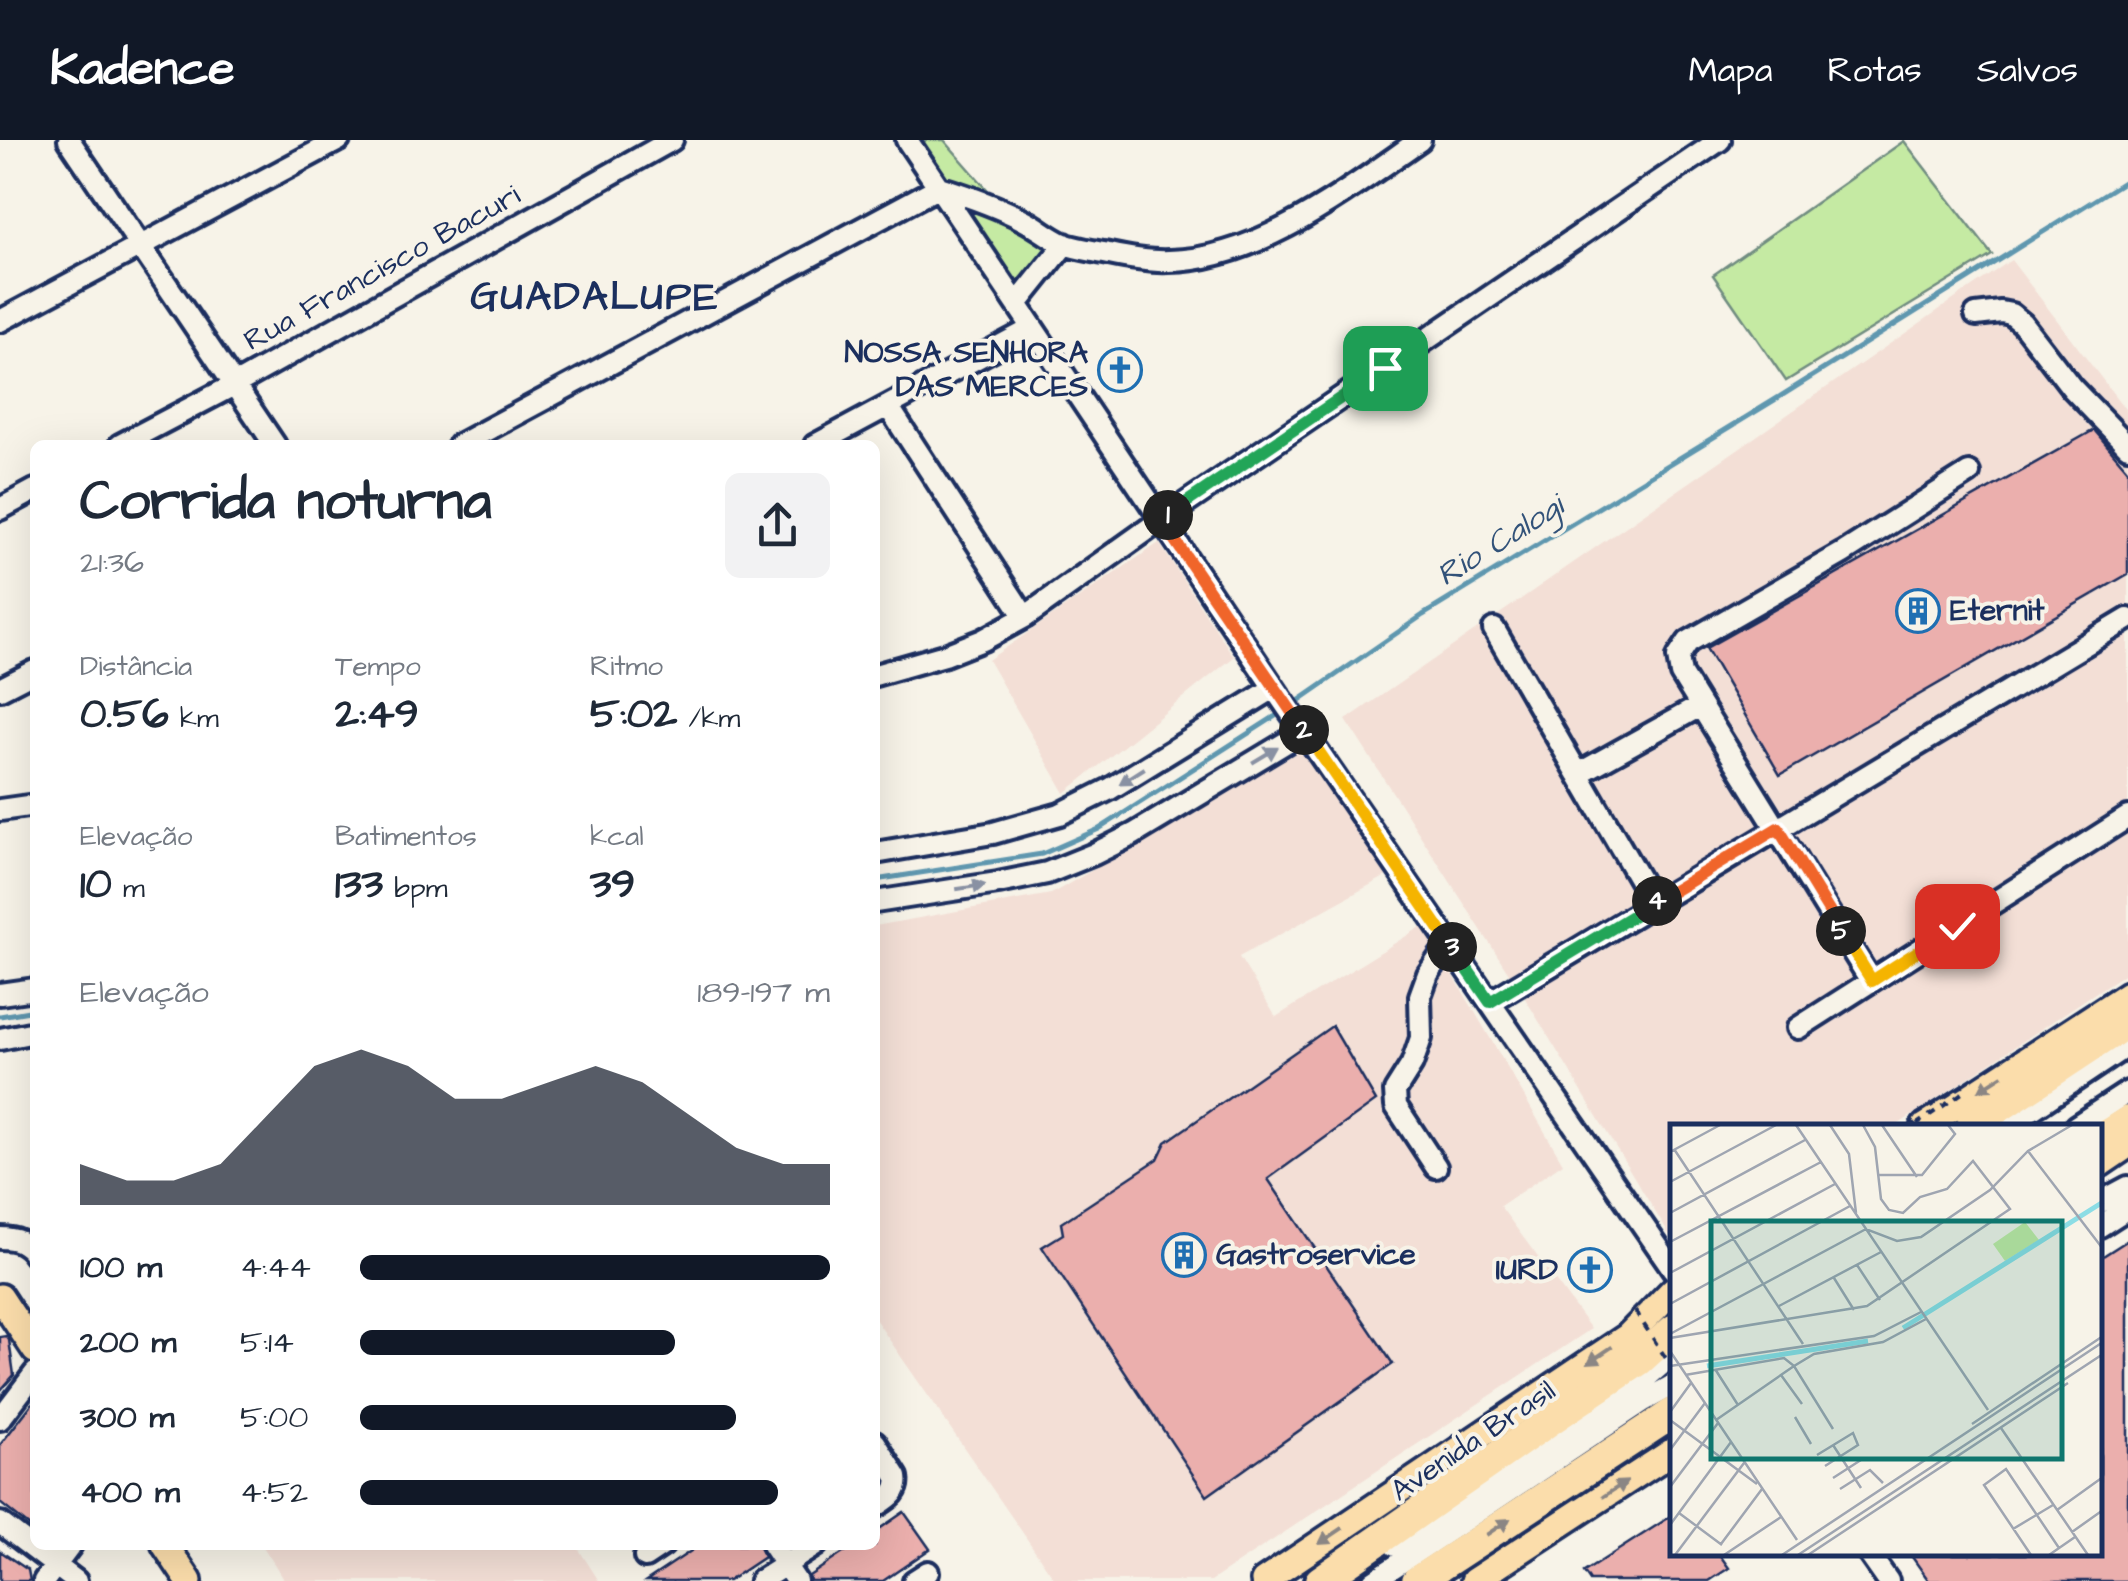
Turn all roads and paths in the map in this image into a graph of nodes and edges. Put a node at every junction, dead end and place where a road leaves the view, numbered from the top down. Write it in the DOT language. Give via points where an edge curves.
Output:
graph roads {
  1 [pos="69,140"];
  2 [pos="339,140"];
  3 [pos="672,140"];
  4 [pos="908,140"];
  5 [pos="1420,140"];
  6 [pos="1720,140"];
  7 [pos="939,188"];
  8 [pos="1065,244"];
  9 [pos="142,247"];
  10 [pos="1017,304"];
  11 [pos="1976,315"];
  12 [pos="0,321"];
  13 [pos="1034,328"];
  14 [pos="234,384"];
  15 [pos="888,406"];
  16 [pos="129,440"];
  17 [pos="272,440"];
  18 [pos="468,440"];
  19 [pos="824,440"];
  20 [pos="2128,446"];
  21 [pos="1969,473"];
  22 [pos="30,493"];
  23 [pos="0,509"];
  24 [pos="1161,520"];
  25 [pos="1025,617"];
  26 [pos="2128,620"];
  27 [pos="1494,630"];
  28 [pos="880,673"];
  29 [pos="30,674"];
  30 [pos="0,689"];
  31 [pos="1276,690"];
  32 [pos="1700,706"];
  33 [pos="1302,728"];
  34 [pos="1578,774"];
  35 [pos="30,805"];
  36 [pos="0,810"];
  37 [pos="2128,816"];
  38 [pos="1778,828"];
  39 [pos="880,852"];
  40 [pos="880,901"];
  41 [pos="1653,903"];
  42 [pos="1449,942"];
  43 [pos="1872,981"];
  44 [pos="30,990"];
  45 [pos="0,994"];
  46 [pos="2128,994"];
  47 [pos="1490,1002"];
  48 [pos="2128,1022"];
  49 [pos="1798,1028"];
  50 [pos="30,1038"];
  51 [pos="0,1039"];
  52 [pos="2128,1045"];
  53 [pos="2128,1092"];
  54 [pos="2128,1120"];
  55 [pos="1918,1124"];
  56 [pos="1920,1124"];
  57 [pos="1921,1124"];
  58 [pos="1974,1124"];
  59 [pos="2010,1124"];
  60 [pos="2079,1124"];
  61 [pos="2103,1137"];
  62 [pos="2128,1145"];
  63 [pos="2103,1162"];
  64 [pos="1436,1167"];
  65 [pos="2128,1187"];
  66 [pos="2103,1200"];
  67 [pos="2128,1208"];
  68 [pos="2103,1224"];
  69 [pos="0,1238"];
  70 [pos="30,1248"];
  71 [pos="1670,1265"];
  72 [pos="1670,1293"];
  73 [pos="0,1296"];
  74 [pos="1634,1311"];
  75 [pos="1670,1333"];
  76 [pos="30,1340"];
  77 [pos="1670,1358"];
  78 [pos="1670,1365"];
  79 [pos="30,1380"];
  80 [pos="1670,1386"];
  81 [pos="1670,1414"];
  82 [pos="0,1419"];
  83 [pos="880,1450"];
  84 [pos="1670,1453"];
  85 [pos="880,1503"];
  86 [pos="0,1523"];
  87 [pos="67,1550"];
  88 [pos="168,1550"];
  89 [pos="656,1550"];
  90 [pos="775,1550"];
  91 [pos="811,1550"];
  92 [pos="1870,1556"];
  93 [pos="645,1557"];
  94 [pos="49,1573"];
  95 [pos="790,1573"];
  96 [pos="76,1581"];
  97 [pos="189,1581"];
  98 [pos="760,1581"];
  99 [pos="1264,1581"];
  100 [pos="1320,1581"];
  101 [pos="1342,1581"];
  102 [pos="1373,1581"];
  103 [pos="1417,1581"];
  104 [pos="1474,1581"];
  105 [pos="1888,1581"];
  1 -- 9 [label="street"];
  2 -- 9 [label="street"];
  3 -- 14 [label="street, Rua Francisco Bacuri"];
  4 -- 7 [label="street"];
  5 -- 8 [label="street" via="1276,233 1240,248 1169,262"];
  6 -- 24 [label="street"];
  7 -- 8 [label="street" via="1007,212"];
  7 -- 10 [label="street"];
  7 -- 18 [label="street"];
  8 -- 10 [label="street"];
  9 -- 12 [label="street"];
  9 -- 14 [label="street"];
  10 -- 13 [label="street"];
  11 -- 20 [label="street" via="2001,312 2022,323"];
  13 -- 15 [label="street"];
  13 -- 24 [label="street"];
  14 -- 16 [label="street, Rua Francisco Bacuri"];
  14 -- 17 [label="street"];
  15 -- 19 [label="street"];
  15 -- 25 [label="street"];
  21 -- 32 [label="street" via="1688,642 1678,664"];
  22 -- 23 [label="street"];
  24 -- 25 [label="street"];
  24 -- 31 [label="street"];
  25 -- 28 [label="street" via="946,655"];
  26 -- 38 [label="street"];
  27 -- 34 [label="street"];
  29 -- 30 [label="street"];
  31 -- 33 [label="street"];
  31 -- 39 [label="street, one-way" via="1060,814"];
  32 -- 34 [label="street"];
  32 -- 38 [label="street"];
  40 -- 33 [label="street, one-way" via="998,883 1078,860 1134,834"];
  33 -- 42 [label="street"];
  34 -- 41 [label="street"];
  35 -- 36 [label="street"];
  37 -- 43 [label="street"];
  38 -- 41 [label="street"];
  38 -- 43 [label="street"];
  41 -- 47 [label="street"];
  42 -- 47 [label="street"];
  42 -- 64 [label="street" via="1428,974 1420,996 1421,1038 1395,1090 1396,1106"];
  43 -- 49 [label="street"];
  44 -- 45 [label="street"];
  46 -- 57 [label="main road, one-way"];
  47 -- 71 [label="street"];
  48 -- 58 [label="highway"];
  50 -- 51 [label="street"];
  52 -- 59 [label="street"];
  53 -- 60 [label="street"];
  54 -- 61 [label="highway"];
  55 -- 56 [label="path, bridge" via="1910,1119 1962,1086"];
  62 -- 63 [label="main road"];
  65 -- 66 [label="street"];
  67 -- 68 [label="street"];
  69 -- 70 [label="street"];
  72 -- 99 [label="main road, Avenida Brasil, one-way" via="1628,1336"];
  73 -- 76 [label="main road"];
  74 -- 78 [label="path, bridge"];
  75 -- 100 [label="highway, Avenida Brasil"];
  77 -- 101 [label="street" via="1631,1391"];
  79 -- 82 [label="street"];
  80 -- 102 [label="street"];
  103 -- 81 [label="highway, one-way"];
  83 -- 85 [label="street" via="898,1484"];
  104 -- 84 [label="main road, one-way"];
  86 -- 94 [label="street"];
  87 -- 94 [label="street"];
  88 -- 97 [label="main road"];
  89 -- 93 [label="street"];
  90 -- 95 [label="street"];
  91 -- 95 [label="street"];
  92 -- 105 [label="street"];
  94 -- 96 [label="street"];
  95 -- 98 [label="street"];
}
